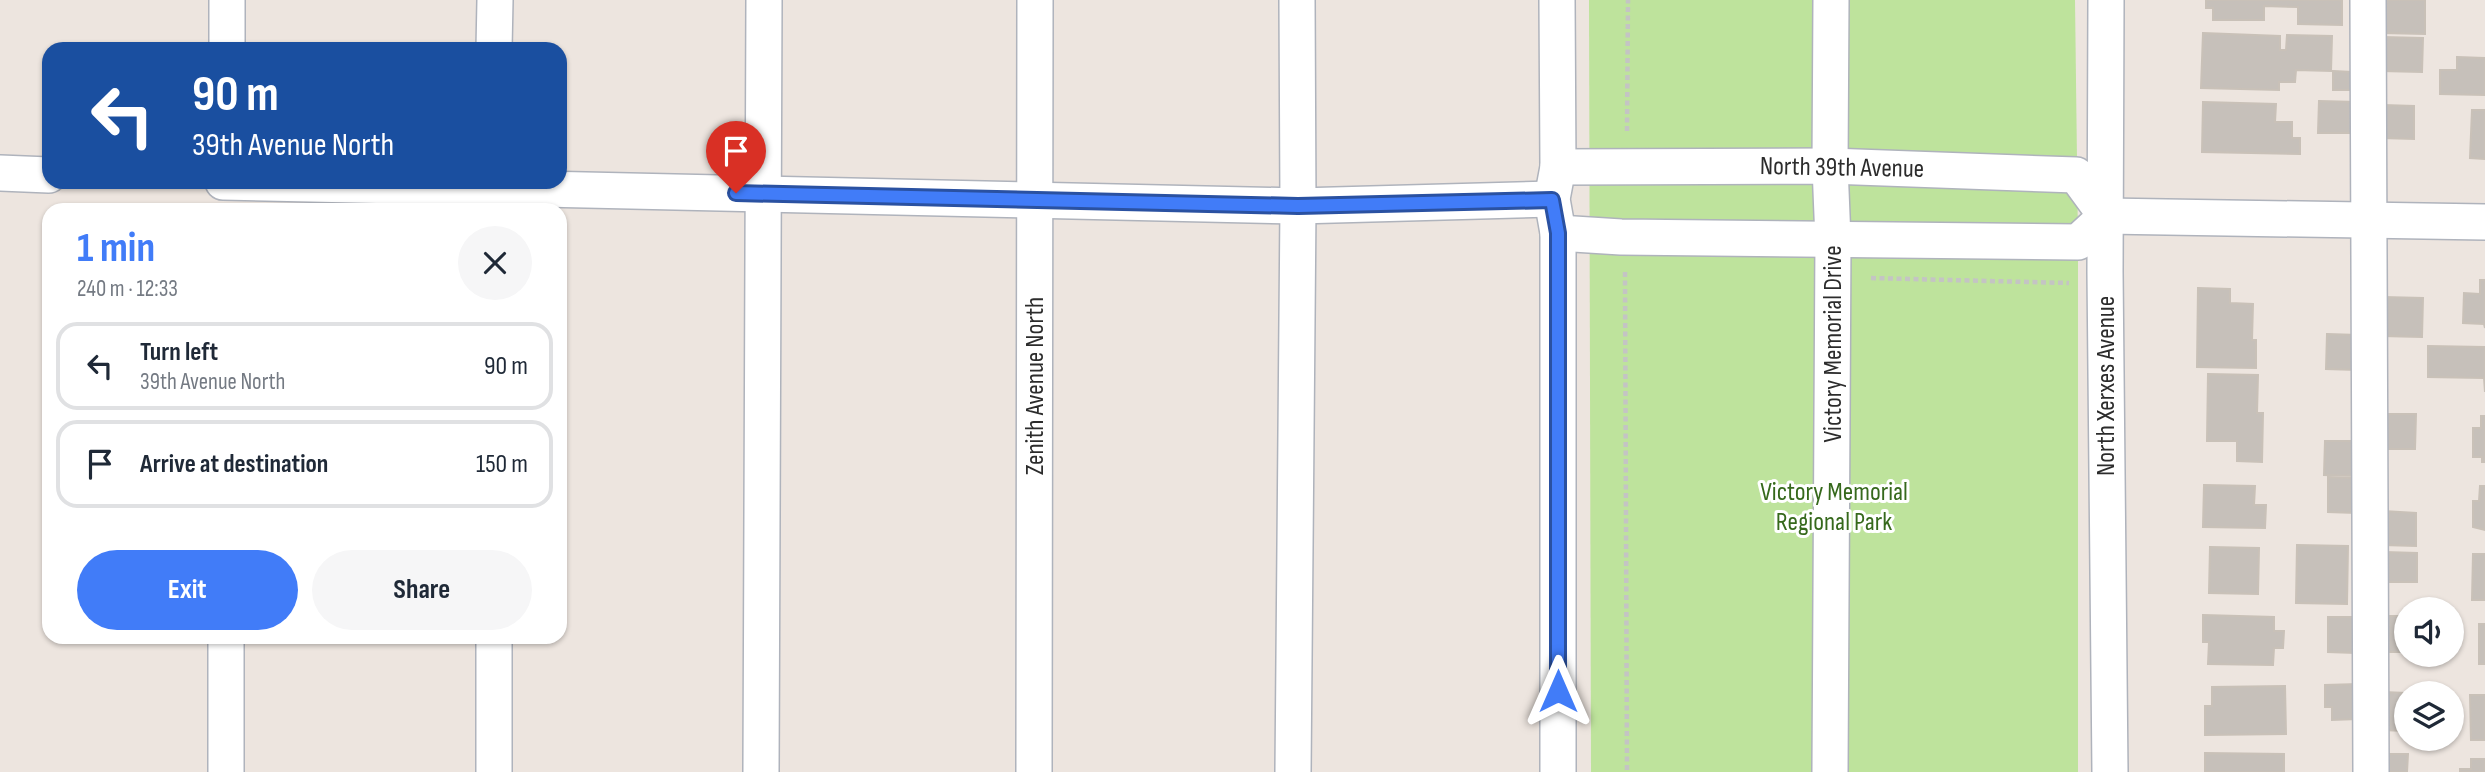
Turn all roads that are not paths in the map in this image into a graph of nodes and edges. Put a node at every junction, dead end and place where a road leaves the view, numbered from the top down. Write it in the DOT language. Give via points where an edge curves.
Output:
graph roads {
  1 [pos="227,0"];
  2 [pos="495,0"];
  3 [pos="764,0"];
  4 [pos="1035,0"];
  5 [pos="1297,0"];
  6 [pos="1557,0"];
  7 [pos="1831,0"];
  8 [pos="2106,0"];
  9 [pos="2368,0"];
  10 [pos="227,42"];
  11 [pos="494,42"];
  12 [pos="1830,166"];
  13 [pos="0,173"];
  14 [pos="42,174"];
  15 [pos="1555,183"];
  16 [pos="396,189"];
  17 [pos="493,193"];
  18 [pos="763,193"];
  19 [pos="1036,200"];
  20 [pos="1298,206"];
  21 [pos="2106,216"];
  22 [pos="2370,220"];
  23 [pos="2485,222"];
  24 [pos="1558,233"];
  25 [pos="1833,240"];
  26 [pos="226,644"];
  27 [pos="494,644"];
  28 [pos="226,772"];
  29 [pos="494,772"];
  30 [pos="761,772"];
  31 [pos="1034,772"];
  32 [pos="1293,772"];
  33 [pos="1558,772"];
  34 [pos="1830,772"];
  35 [pos="2110,772"];
  36 [pos="2371,772"];
  1 -- 10 [label="street"];
  2 -- 11 [label="street"];
  3 -- 18 [label="street"];
  4 -- 19 [label="street, Zenith Avenue North"];
  5 -- 20 [label="street"];
  6 -- 15 [label="street"];
  7 -- 12 [label="street, Victory Memorial Drive"];
  8 -- 21 [label="street, North Xerxes Avenue"];
  9 -- 22 [label="street"];
  12 -- 15 [label="street, North 39th Avenue"];
  12 -- 21 [label="street, North 39th Avenue" via="2077,175"];
  12 -- 25 [label="street, Victory Memorial Drive"];
  13 -- 14 [label="street"];
  15 -- 20 [label="street, North 39th Avenue"];
  15 -- 24 [label="street"];
  16 -- 17 [label="street, North 39th Avenue"];
  17 -- 18 [label="street, North 39th Avenue"];
  18 -- 19 [label="street, North 39th Avenue"];
  18 -- 30 [label="street"];
  19 -- 20 [label="street, North 39th Avenue"];
  19 -- 31 [label="street, Zenith Avenue North"];
  20 -- 32 [label="street"];
  21 -- 22 [label="street"];
  21 -- 25 [label="street" via="2078,242"];
  21 -- 35 [label="street, North Xerxes Avenue"];
  22 -- 23 [label="street"];
  22 -- 36 [label="street"];
  24 -- 25 [label="street"];
  24 -- 33 [label="street"];
  25 -- 34 [label="street, Victory Memorial Drive"];
  26 -- 28 [label="street"];
  27 -- 29 [label="street"];
}
